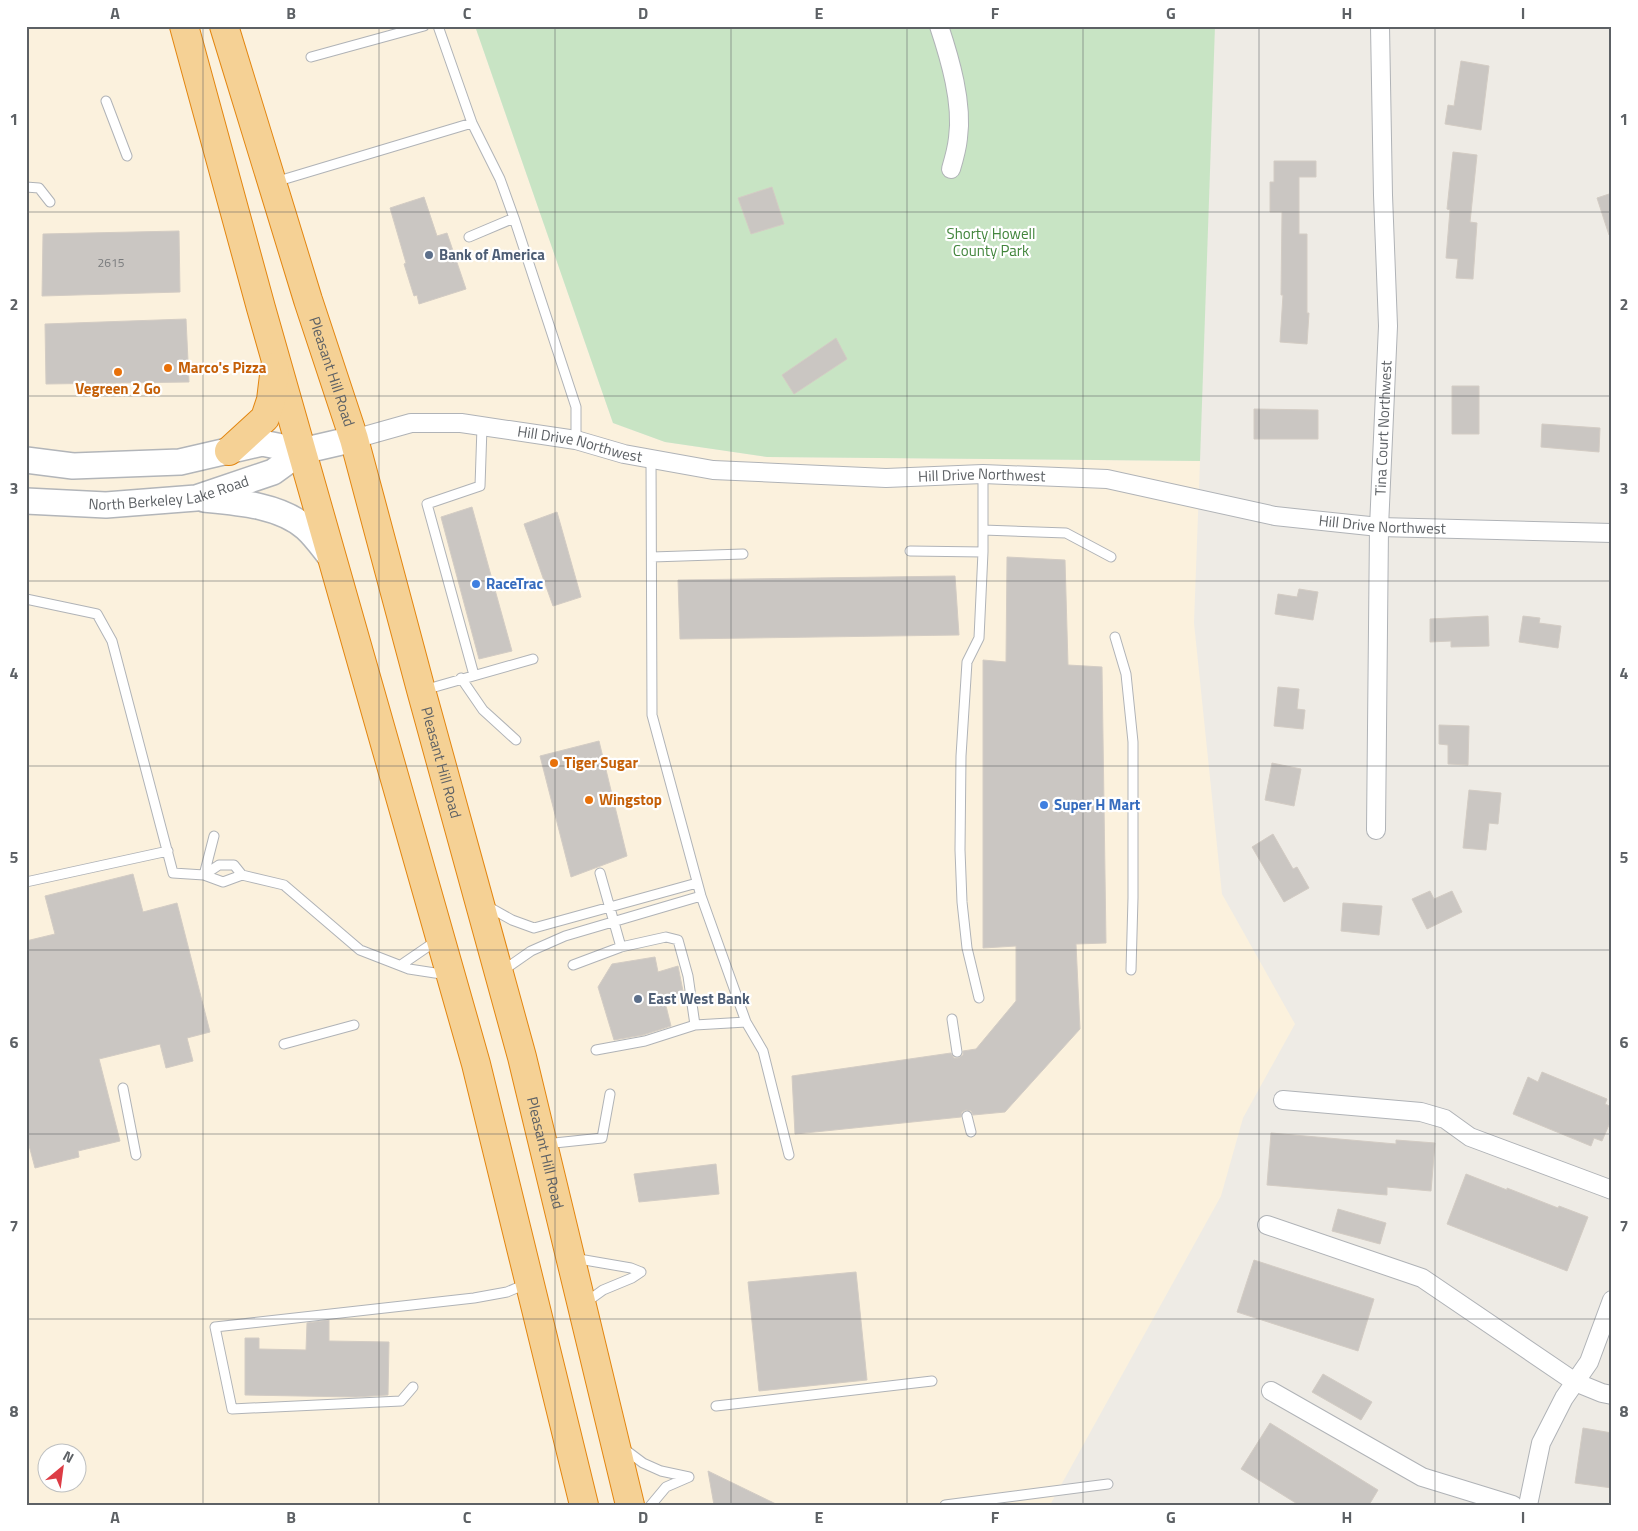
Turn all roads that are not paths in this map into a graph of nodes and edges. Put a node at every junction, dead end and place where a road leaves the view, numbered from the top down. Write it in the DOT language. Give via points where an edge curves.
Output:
graph roads {
  1 [pos="184,26"];
  2 [pos="224,26"];
  3 [pos="424,26"];
  4 [pos="438,26"];
  5 [pos="939,26"];
  6 [pos="1380,26"];
  7 [pos="311,57"];
  8 [pos="106,101"];
  9 [pos="472,123"];
  10 [pos="127,156"];
  11 [pos="952,169"];
  12 [pos="272,183"];
  13 [pos="26,187"];
  14 [pos="50,202"];
  15 [pos="514,218"];
  16 [pos="469,238"];
  17 [pos="276,358"];
  18 [pos="482,427"];
  19 [pos="354,439"];
  20 [pos="576,440"];
  21 [pos="229,451"];
  22 [pos="302,451"];
  23 [pos="651,459"];
  24 [pos="26,460"];
  25 [pos="983,474"];
  26 [pos="196,498"];
  27 [pos="26,501"];
  28 [pos="1379,527"];
  29 [pos="983,530"];
  30 [pos="1612,532"];
  31 [pos="910,551"];
  32 [pos="983,552"];
  33 [pos="743,554"];
  34 [pos="652,557"];
  35 [pos="1111,557"];
  36 [pos="334,560"];
  37 [pos="26,599"];
  38 [pos="1115,637"];
  39 [pos="533,659"];
  40 [pos="474,675"];
  41 [pos="461,678"];
  42 [pos="421,690"];
  43 [pos="516,740"];
  44 [pos="1376,830"];
  45 [pos="214,836"];
  46 [pos="168,850"];
  47 [pos="600,873"];
  48 [pos="204,875"];
  49 [pos="242,875"];
  50 [pos="26,882"];
  51 [pos="697,882"];
  52 [pos="701,896"];
  53 [pos="479,901"];
  54 [pos="609,907"];
  55 [pos="613,921"];
  56 [pos="440,938"];
  57 [pos="621,947"];
  58 [pos="401,965"];
  59 [pos="573,965"];
  60 [pos="1131,970"];
  61 [pos="499,974"];
  62 [pos="451,976"];
  63 [pos="978,998"];
  64 [pos="952,1019"];
  65 [pos="746,1022"];
  66 [pos="354,1025"];
  67 [pos="695,1025"];
  68 [pos="284,1044"];
  69 [pos="596,1050"];
  70 [pos="956,1052"];
  71 [pos="123,1088"];
  72 [pos="610,1094"];
  73 [pos="1283,1100"];
  74 [pos="967,1116"];
  75 [pos="971,1132"];
  76 [pos="543,1144"];
  77 [pos="136,1155"];
  78 [pos="789,1155"];
  79 [pos="1612,1190"];
  80 [pos="1267,1225"];
  81 [pos="570,1257"];
  82 [pos="530,1282"];
  83 [pos="1612,1300"];
  84 [pos="582,1305"];
  85 [pos="932,1381"];
  86 [pos="1575,1382"];
  87 [pos="413,1388"];
  88 [pos="1271,1391"];
  89 [pos="1612,1395"];
  90 [pos="716,1406"];
  91 [pos="615,1442"];
  92 [pos="1108,1484"];
  93 [pos="584,1505"];
  94 [pos="630,1505"];
  95 [pos="650,1505"];
  96 [pos="945,1505"];
  97 [pos="1513,1505"];
  98 [pos="1528,1505"];
  1 -- 17 [label="highway"];
  2 -- 12 [label="highway, Pleasant Hill Road"];
  3 -- 7 [label="lane"];
  4 -- 9 [label="lane"];
  5 -- 11 [label="street" via="958,100 958,137"];
  6 -- 28 [label="street, Tina Court Northwest" via="1388,326"];
  8 -- 10 [label="lane"];
  9 -- 12 [label="lane"];
  9 -- 15 [label="lane" via="500,179"];
  12 -- 19 [label="highway, Pleasant Hill Road"];
  13 -- 14 [label="lane" via="39,188"];
  15 -- 16 [label="lane"];
  15 -- 20 [label="lane" via="576,407"];
  17 -- 21 [label="highway" via="271,400 264,418"];
  17 -- 22 [label="highway"];
  18 -- 19 [label="street, Hill Drive Northwest" via="461,423 411,423"];
  18 -- 20 [label="street, Hill Drive Northwest"];
  18 -- 40 [label="lane" via="480,486 427,504"];
  19 -- 22 [label="street, North Berkeley Lake Road"];
  19 -- 42 [label="highway, Pleasant Hill Road"];
  20 -- 23 [label="street, Hill Drive Northwest"];
  21 -- 22 [label="street, North Berkeley Lake Road" via="262,443"];
  21 -- 24 [label="street, North Berkeley Lake Road" via="180,462 73,466"];
  22 -- 26 [label="street, North Berkeley Lake Road" via="273,472"];
  22 -- 36 [label="highway"];
  23 -- 25 [label="street, Hill Drive Northwest" via="723,470 886,478"];
  23 -- 34 [label="lane"];
  25 -- 28 [label="street, Hill Drive Northwest" via="1108,479 1275,516"];
  25 -- 29 [label="lane"];
  26 -- 27 [label="street, North Berkeley Lake Road" via="106,505"];
  26 -- 36 [label="street" via="248,503 290,517 306,528"];
  28 -- 30 [label="street, Hill Drive Northwest"];
  28 -- 44 [label="street, Tina Court Northwest"];
  29 -- 32 [label="lane"];
  29 -- 35 [label="lane" via="1066,533"];
  31 -- 32 [label="lane"];
  32 -- 63 [label="lane" via="979,638 967,662 961,756 962,902"];
  33 -- 34 [label="lane"];
  34 -- 51 [label="lane" via="652,715"];
  36 -- 56 [label="highway"];
  37 -- 46 [label="lane" via="96,614 112,641"];
  38 -- 60 [label="lane" via="1126,674 1133,742"];
  39 -- 40 [label="lane"];
  40 -- 41 [label="lane"];
  41 -- 42 [label="lane"];
  41 -- 43 [label="lane" via="483,710"];
  42 -- 53 [label="highway, Pleasant Hill Road"];
  45 -- 48 [label="lane"];
  46 -- 48 [label="lane" via="173,872"];
  46 -- 50 [label="lane"];
  47 -- 54 [label="lane"];
  48 -- 49 [label="lane" via="223,882"];
  48 -- 49 [label="lane" via="219,865 234,865"];
  49 -- 58 [label="lane" via="284,885 360,950"];
  51 -- 52 [label="lane"];
  51 -- 54 [label="lane"];
  52 -- 55 [label="lane"];
  52 -- 65 [label="lane"];
  53 -- 54 [label="lane" via="512,920 534,928"];
  53 -- 61 [label="highway, Pleasant Hill Road"];
  54 -- 55 [label="lane"];
  55 -- 57 [label="lane"];
  55 -- 61 [label="lane" via="565,936 532,952"];
  56 -- 58 [label="lane"];
  56 -- 62 [label="highway"];
  57 -- 59 [label="lane"];
  57 -- 67 [label="lane" via="666,937 678,940 688,976"];
  58 -- 62 [label="lane"];
  61 -- 76 [label="highway, Pleasant Hill Road"];
  62 -- 82 [label="highway"];
  64 -- 70 [label="lane"];
  65 -- 67 [label="lane"];
  65 -- 78 [label="lane" via="763,1051"];
  66 -- 68 [label="lane"];
  67 -- 69 [label="lane" via="645,1041"];
  71 -- 77 [label="lane"];
  72 -- 76 [label="lane" via="602,1138"];
  73 -- 79 [label="street" via="1421,1112 1445,1119 1470,1137"];
  74 -- 75 [label="lane"];
  76 -- 81 [label="highway, Pleasant Hill Road"];
  80 -- 86 [label="street" via="1422,1278"];
  81 -- 84 [label="highway, Pleasant Hill Road"];
  81 -- 84 [label="lane" via="641,1272 603,1290"];
  82 -- 87 [label="lane" via="507,1292 474,1298 215,1327 232,1408 401,1401"];
  82 -- 93 [label="highway"];
  83 -- 86 [label="street" via="1589,1362"];
  84 -- 91 [label="highway, Pleasant Hill Road"];
  85 -- 90 [label="lane"];
  86 -- 89 [label="street"];
  86 -- 98 [label="street" via="1542,1443"];
  88 -- 97 [label="street" via="1422,1477"];
  91 -- 94 [label="highway, Pleasant Hill Road"];
  91 -- 95 [label="lane" via="643,1463 689,1478 666,1487"];
  92 -- 96 [label="lane"];
}
